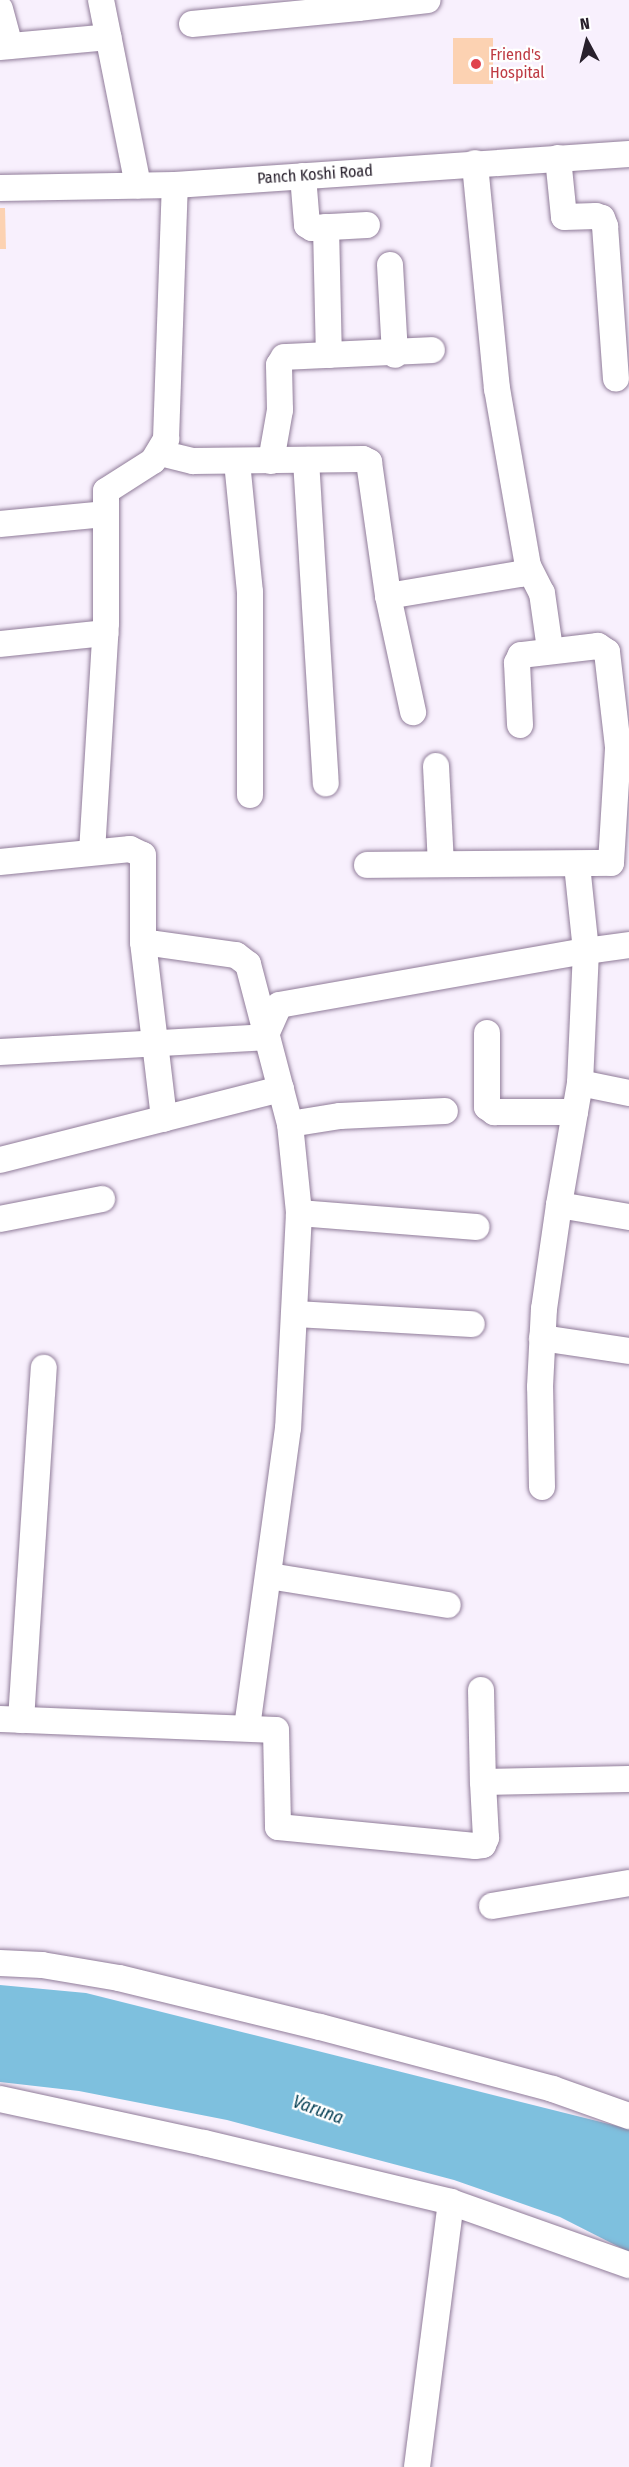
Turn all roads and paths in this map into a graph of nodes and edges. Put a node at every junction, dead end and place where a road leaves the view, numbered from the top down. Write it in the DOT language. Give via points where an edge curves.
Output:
graph roads {
  1 [pos="101,0"];
  2 [pos="428,0"];
  3 [pos="357,4"];
  4 [pos="0,9"];
  5 [pos="192,24"];
  6 [pos="109,37"];
  7 [pos="5,47"];
  8 [pos="629,154"];
  9 [pos="558,158"];
  10 [pos="475,163"];
  11 [pos="303,176"];
  12 [pos="138,185"];
  13 [pos="175,185"];
  14 [pos="0,188"];
  15 [pos="367,225"];
  16 [pos="326,227"];
  17 [pos="390,265"];
  18 [pos="432,350"];
  19 [pos="395,355"];
  20 [pos="329,356"];
  21 [pos="616,379"];
  22 [pos="160,453"];
  23 [pos="306,460"];
  24 [pos="271,461"];
  25 [pos="237,462"];
  26 [pos="105,514"];
  27 [pos="0,524"];
  28 [pos="528,566"];
  29 [pos="388,596"];
  30 [pos="105,633"];
  31 [pos="0,644"];
  32 [pos="550,650"];
  33 [pos="413,712"];
  34 [pos="622,716"];
  35 [pos="520,725"];
  36 [pos="436,765"];
  37 [pos="623,781"];
  38 [pos="326,783"];
  39 [pos="250,795"];
  40 [pos="92,852"];
  41 [pos="0,862"];
  42 [pos="441,864"];
  43 [pos="367,865"];
  44 [pos="577,865"];
  45 [pos="143,942"];
  46 [pos="629,945"];
  47 [pos="586,951"];
  48 [pos="487,1033"];
  49 [pos="265,1037"];
  50 [pos="157,1044"];
  51 [pos="0,1052"];
  52 [pos="580,1083"];
  53 [pos="281,1089"];
  54 [pos="629,1093"];
  55 [pos="445,1111"];
  56 [pos="575,1112"];
  57 [pos="164,1119"];
  58 [pos="290,1124"];
  59 [pos="0,1160"];
  60 [pos="102,1199"];
  61 [pos="559,1205"];
  62 [pos="299,1213"];
  63 [pos="629,1217"];
  64 [pos="0,1219"];
  65 [pos="476,1227"];
  66 [pos="296,1314"];
  67 [pos="472,1324"];
  68 [pos="542,1338"];
  69 [pos="629,1352"];
  70 [pos="44,1368"];
  71 [pos="542,1487"];
  72 [pos="269,1575"];
  73 [pos="448,1605"];
  74 [pos="481,1690"];
  75 [pos="10,1720"];
  76 [pos="248,1727"];
  77 [pos="629,1779"];
  78 [pos="483,1782"];
  79 [pos="629,1883"];
  80 [pos="492,1906"];
  81 [pos="0,1963"];
  82 [pos="0,2099"];
  83 [pos="629,2116"];
  84 [pos="451,2202"];
  85 [pos="629,2265"];
  86 [pos="417,2467"];
  1 -- 6 [label="street"];
  2 -- 3 [label="street"];
  3 -- 5 [label="street"];
  4 -- 7 [label="street"];
  6 -- 7 [label="street"];
  6 -- 12 [label="street"];
  8 -- 9 [label="street, Panch Koshi Road"];
  9 -- 10 [label="street, Panch Koshi Road"];
  9 -- 21 [label="street" via="564,217 596,216 602,218 605,226"];
  10 -- 11 [label="street, Panch Koshi Road"];
  10 -- 28 [label="street" via="497,389"];
  11 -- 13 [label="street, Panch Koshi Road"];
  11 -- 16 [label="street" via="307,225"];
  12 -- 13 [label="street, Panch Koshi Road"];
  12 -- 14 [label="street, Panch Koshi Road"];
  13 -- 22 [label="street" via="168,423"];
  15 -- 16 [label="street"];
  16 -- 20 [label="street"];
  17 -- 19 [label="street"];
  18 -- 19 [label="street"];
  19 -- 20 [label="street"];
  20 -- 24 [label="street" via="288,356 281,360 280,410"];
  22 -- 25 [label="street" via="193,461"];
  22 -- 26 [label="street" via="106,491"];
  23 -- 24 [label="street"];
  23 -- 29 [label="street" via="369,462"];
  23 -- 38 [label="street"];
  24 -- 25 [label="street"];
  25 -- 39 [label="street" via="251,613"];
  26 -- 27 [label="street"];
  26 -- 30 [label="street"];
  28 -- 29 [label="street" via="520,574"];
  28 -- 32 [label="street" via="542,593"];
  29 -- 33 [label="street"];
  30 -- 31 [label="street"];
  30 -- 40 [label="street"];
  32 -- 34 [label="street" via="603,648"];
  32 -- 35 [label="street" via="518,658"];
  34 -- 37 [label="street"];
  36 -- 42 [label="street"];
  37 -- 44 [label="street" via="613,860"];
  40 -- 41 [label="street"];
  40 -- 45 [label="street" via="130,849 143,855"];
  42 -- 43 [label="street"];
  42 -- 44 [label="street"];
  44 -- 47 [label="street"];
  45 -- 49 [label="street" via="243,958 251,972"];
  45 -- 50 [label="street"];
  46 -- 47 [label="street"];
  47 -- 49 [label="street" via="279,1005"];
  47 -- 52 [label="street"];
  48 -- 56 [label="street" via="487,1107 494,1112"];
  49 -- 50 [label="street"];
  49 -- 53 [label="street"];
  50 -- 51 [label="street"];
  50 -- 57 [label="street"];
  52 -- 54 [label="street"];
  52 -- 56 [label="street"];
  53 -- 57 [label="street"];
  53 -- 58 [label="street"];
  55 -- 58 [label="street" via="340,1116"];
  56 -- 61 [label="street"];
  57 -- 59 [label="street"];
  58 -- 62 [label="street"];
  60 -- 64 [label="street"];
  61 -- 63 [label="street"];
  61 -- 68 [label="street"];
  62 -- 65 [label="street"];
  62 -- 66 [label="street"];
  66 -- 67 [label="street"];
  66 -- 72 [label="street" via="288,1428"];
  68 -- 69 [label="street"];
  68 -- 71 [label="street"];
  70 -- 75 [label="street"];
  72 -- 73 [label="street"];
  72 -- 76 [label="street"];
  74 -- 78 [label="street"];
  75 -- 76 [label="street"];
  76 -- 78 [label="street" via="276,1730 278,1827 483,1845"];
  77 -- 78 [label="street"];
  79 -- 80 [label="street"];
  81 -- 83 [label="street" via="42,1965 118,1978 264,2013 490,2071"];
  82 -- 84 [label="street" via="193,2140"];
  84 -- 85 [label="street"];
  84 -- 86 [label="street"];
}
